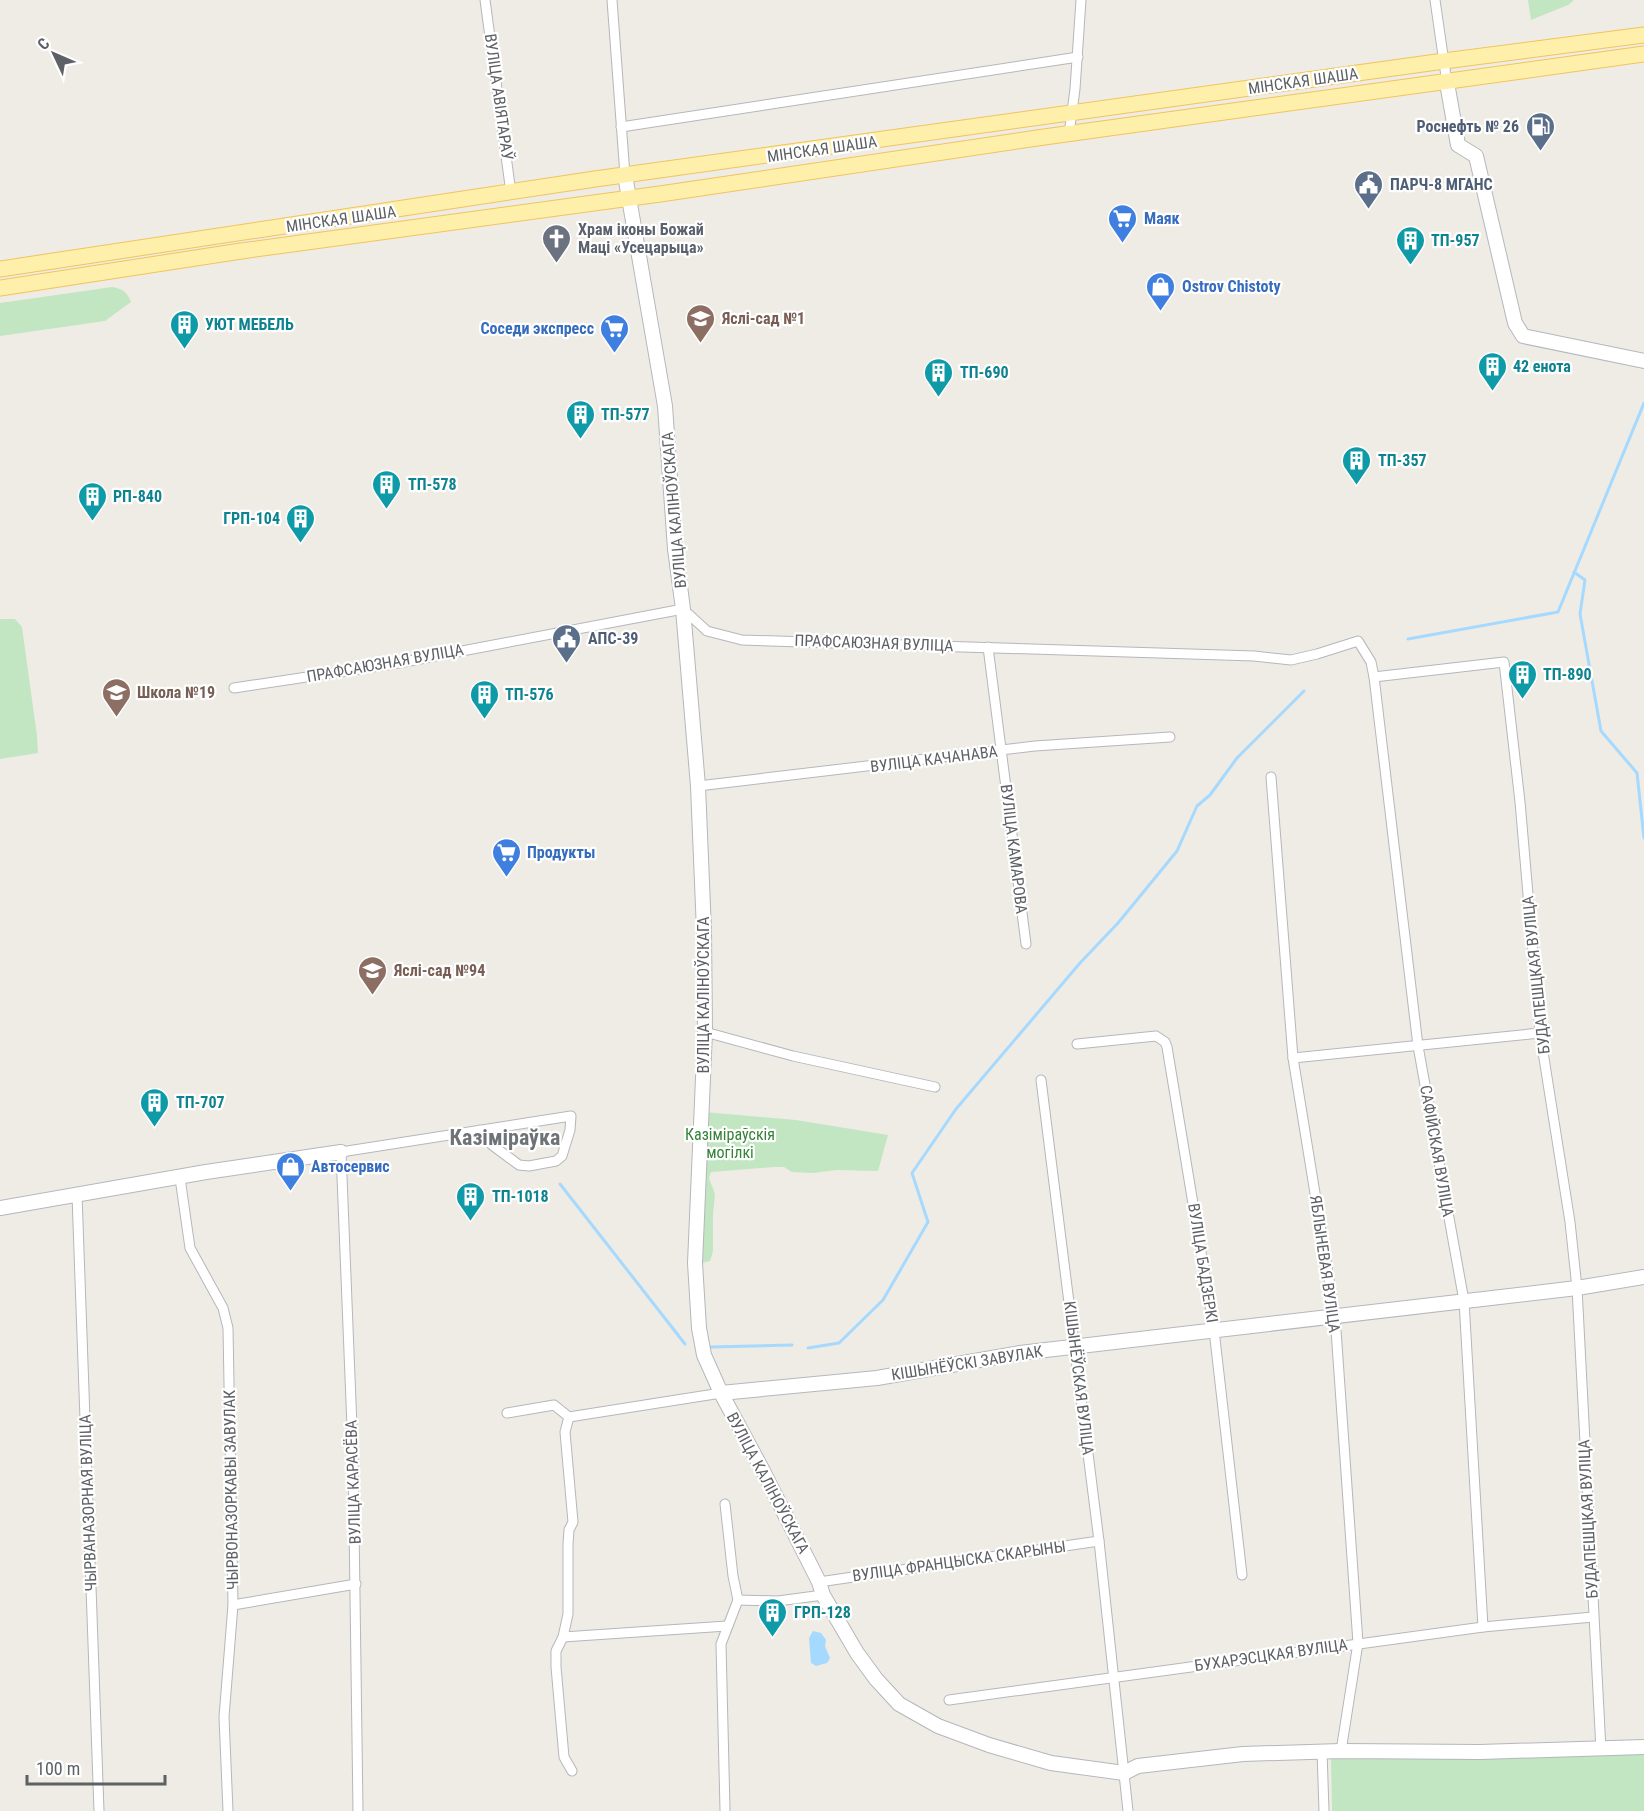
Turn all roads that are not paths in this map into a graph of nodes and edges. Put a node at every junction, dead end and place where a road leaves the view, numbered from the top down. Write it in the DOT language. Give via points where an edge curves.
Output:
graph roads {
  1 [pos="485,0"];
  2 [pos="612,0"];
  3 [pos="1081,0"];
  4 [pos="1435,0"];
  5 [pos="1644,35"];
  6 [pos="1644,54"];
  7 [pos="1078,57"];
  8 [pos="1444,61"];
  9 [pos="1447,83"];
  10 [pos="1071,113"];
  11 [pos="621,127"];
  12 [pos="1069,135"];
  13 [pos="625,175"];
  14 [pos="511,194"];
  15 [pos="628,199"];
  16 [pos="0,269"];
  17 [pos="0,288"];
  18 [pos="1644,361"];
  19 [pos="683,609"];
  20 [pos="988,646"];
  21 [pos="1374,677"];
  22 [pos="234,688"];
  23 [pos="1170,736"];
  24 [pos="1002,751"];
  25 [pos="1271,777"];
  26 [pos="698,786"];
  27 [pos="1026,944"];
  28 [pos="705,1032"];
  29 [pos="1540,1032"];
  30 [pos="1077,1044"];
  31 [pos="1418,1046"];
  32 [pos="1293,1058"];
  33 [pos="1041,1080"];
  34 [pos="935,1088"];
  35 [pos="480,1130"];
  36 [pos="341,1152"];
  37 [pos="180,1178"];
  38 [pos="77,1195"];
  39 [pos="0,1208"];
  40 [pos="1644,1277"];
  41 [pos="1577,1288"];
  42 [pos="1464,1300"];
  43 [pos="1335,1316"];
  44 [pos="1214,1330"];
  45 [pos="1075,1346"];
  46 [pos="721,1393"];
  47 [pos="507,1413"];
  48 [pos="568,1417"];
  49 [pos="725,1504"];
  50 [pos="1099,1541"];
  51 [pos="1242,1575"];
  52 [pos="356,1584"];
  53 [pos="821,1588"];
  54 [pos="738,1600"];
  55 [pos="233,1605"];
  56 [pos="1593,1617"];
  57 [pos="727,1626"];
  58 [pos="1484,1627"];
  59 [pos="563,1637"];
  60 [pos="1358,1643"];
  61 [pos="1114,1677"];
  62 [pos="949,1700"];
  63 [pos="1644,1747"];
  64 [pos="1601,1750"];
  65 [pos="1322,1751"];
  66 [pos="1341,1751"];
  67 [pos="572,1771"];
  68 [pos="1124,1773"];
  69 [pos="725,1810"];
  70 [pos="99,1811"];
  71 [pos="228,1811"];
  72 [pos="358,1811"];
  73 [pos="1128,1811"];
  74 [pos="1324,1811"];
  1 -- 14 [label="street, ВУЛІЦА АВІЯТАРАЎ"];
  2 -- 11 [label="street, ВУЛІЦА КАЛІНОЎСКАГА"];
  3 -- 7 [label="street"];
  4 -- 8 [label="street"];
  5 -- 8 [label="main road, МІНСКАЯ ШАША"];
  6 -- 9 [label="main road, МІНСКАЯ ШАША"];
  7 -- 10 [label="street"];
  7 -- 11 [label="street"];
  8 -- 9 [label="street"];
  8 -- 10 [label="main road, МІНСКАЯ ШАША"];
  9 -- 12 [label="main road, МІНСКАЯ ШАША"];
  9 -- 18 [label="main road" via="1458,145 1476,156 1515,322 1523,336"];
  10 -- 12 [label="street"];
  10 -- 13 [label="main road, МІНСКАЯ ШАША"];
  11 -- 13 [label="street, ВУЛІЦА КАЛІНОЎСКАГА"];
  12 -- 15 [label="main road, МІНСКАЯ ШАША"];
  13 -- 14 [label="main road, МІНСКАЯ ШАША"];
  13 -- 15 [label="main road, ВУЛІЦА КАЛІНОЎСКАГА"];
  14 -- 16 [label="main road, МІНСКАЯ ШАША"];
  15 -- 17 [label="main road, МІНСКАЯ ШАША"];
  15 -- 19 [label="main road, ВУЛІЦА КАЛІНОЎСКАГА" via="665,406"];
  19 -- 20 [label="street, ПРАФСАЮЗНАЯ ВУЛІЦА" via="707,631 742,640"];
  19 -- 22 [label="street, ПРАФСАЮЗНАЯ ВУЛІЦА" via="399,663"];
  19 -- 26 [label="main road, ВУЛІЦА КАЛІНОЎСКАГА"];
  20 -- 21 [label="street, ПРАФСАЮЗНАЯ ВУЛІЦА" via="1291,660 1358,641 1371,662"];
  20 -- 24 [label="street, ВУЛІЦА КАМАРОВА"];
  21 -- 29 [label="street, БУДАПЕШЦКАЯ ВУЛІЦА" via="1504,662"];
  21 -- 31 [label="street, САФІЙСКАЯ ВУЛІЦА"];
  23 -- 24 [label="street, ВУЛІЦА КАЧАНАВА"];
  24 -- 26 [label="street, ВУЛІЦА КАЧАНАВА"];
  24 -- 27 [label="street, ВУЛІЦА КАМАРОВА"];
  25 -- 32 [label="street, ЯБЛЫНЕВАЯ ВУЛІЦА"];
  26 -- 28 [label="main road, ВУЛІЦА КАЛІНОЎСКАГА"];
  28 -- 34 [label="street"];
  28 -- 46 [label="main road, ВУЛІЦА КАЛІНОЎСКАГА" via="695,1263 704,1355"];
  29 -- 31 [label="street"];
  29 -- 41 [label="street, БУДАПЕШЦКАЯ ВУЛІЦА"];
  30 -- 44 [label="street, ВУЛІЦА БАДЗЕРКІ" via="1156,1036 1165,1042"];
  31 -- 32 [label="street"];
  31 -- 42 [label="street, САФІЙСКАЯ ВУЛІЦА"];
  32 -- 43 [label="street, ЯБЛЫНЕВАЯ ВУЛІЦА"];
  33 -- 45 [label="street, КІШЫНЁЎСКАЯ ВУЛІЦА"];
  35 -- 35 [label="street" via="571,1116 562,1156 556,1161 529,1166 519,1166"];
  35 -- 36 [label="street"];
  36 -- 37 [label="main road"];
  36 -- 52 [label="street, ВУЛІЦА КАРАСЁВА"];
  37 -- 38 [label="main road"];
  37 -- 55 [label="street, ЧЫРВОНАЗОРКАВЫ ЗАВУЛАК" via="190,1248 223,1308 228,1328"];
  38 -- 39 [label="main road"];
  38 -- 70 [label="street, ЧЫРВАНАЗОРНАЯ ВУЛІЦА"];
  40 -- 41 [label="main road"];
  41 -- 42 [label="main road"];
  41 -- 56 [label="street, БУДАПЕШЦКАЯ ВУЛІЦА"];
  42 -- 43 [label="main road"];
  42 -- 58 [label="street, САФІЙСКАЯ ВУЛІЦА"];
  43 -- 44 [label="main road"];
  43 -- 60 [label="street, ЯБЛЫНЕВАЯ ВУЛІЦА"];
  44 -- 45 [label="main road, КІШЫНЁЎСКІ ЗАВУЛАК"];
  44 -- 51 [label="street, ВУЛІЦА БАДЗЕРКІ"];
  45 -- 46 [label="main road, КІШЫНЁЎСКІ ЗАВУЛАК" via="877,1378"];
  45 -- 50 [label="street, КІШЫНЁЎСКАЯ ВУЛІЦА"];
  46 -- 48 [label="street"];
  46 -- 53 [label="main road, ВУЛІЦА КАЛІНОЎСКАГА"];
  47 -- 48 [label="street" via="554,1405"];
  48 -- 59 [label="street" via="565,1432 573,1522 569,1530 568,1614"];
  49 -- 54 [label="street"];
  50 -- 53 [label="street, ВУЛІЦА ФРАНЦЫСКА СКАРЫНЫ"];
  50 -- 61 [label="street, КІШЫНЁЎСКАЯ ВУЛІЦА"];
  52 -- 55 [label="street"];
  52 -- 72 [label="street, ВУЛІЦА КАРАСЁВА"];
  53 -- 54 [label="street, ВУЛІЦА ФРАНЦЫСКА СКАРЫНЫ" via="778,1601"];
  53 -- 68 [label="main road, ВУЛІЦА КАЛІНОЎСКАГА" via="863,1662 899,1704 938,1726 989,1745 1051,1763"];
  54 -- 57 [label="street"];
  55 -- 71 [label="street, ЧЫРВОНАЗОРКАВЫ ЗАВУЛАК" via="224,1717"];
  56 -- 58 [label="street, БУХАРЭСЦКАЯ ВУЛІЦА"];
  56 -- 64 [label="street, БУДАПЕШЦКАЯ ВУЛІЦА"];
  57 -- 59 [label="street"];
  57 -- 69 [label="street" via="721,1644"];
  58 -- 60 [label="street, БУХАРЭСЦКАЯ ВУЛІЦА"];
  59 -- 67 [label="street" via="556,1651 556,1667 564,1757"];
  60 -- 61 [label="street, БУХАРЭСЦКАЯ ВУЛІЦА"];
  60 -- 66 [label="street, ЯБЛЫНЕВАЯ ВУЛІЦА"];
  61 -- 62 [label="street, БУХАРЭСЦКАЯ ВУЛІЦА"];
  61 -- 68 [label="street, КІШЫНЁЎСКАЯ ВУЛІЦА"];
  63 -- 64 [label="main road"];
  64 -- 66 [label="main road"];
  65 -- 66 [label="main road"];
  65 -- 68 [label="main road" via="1243,1754 1138,1766"];
  65 -- 74 [label="street"];
  68 -- 73 [label="street, КІШЫНЁЎСКАЯ ВУЛІЦА"];
}
